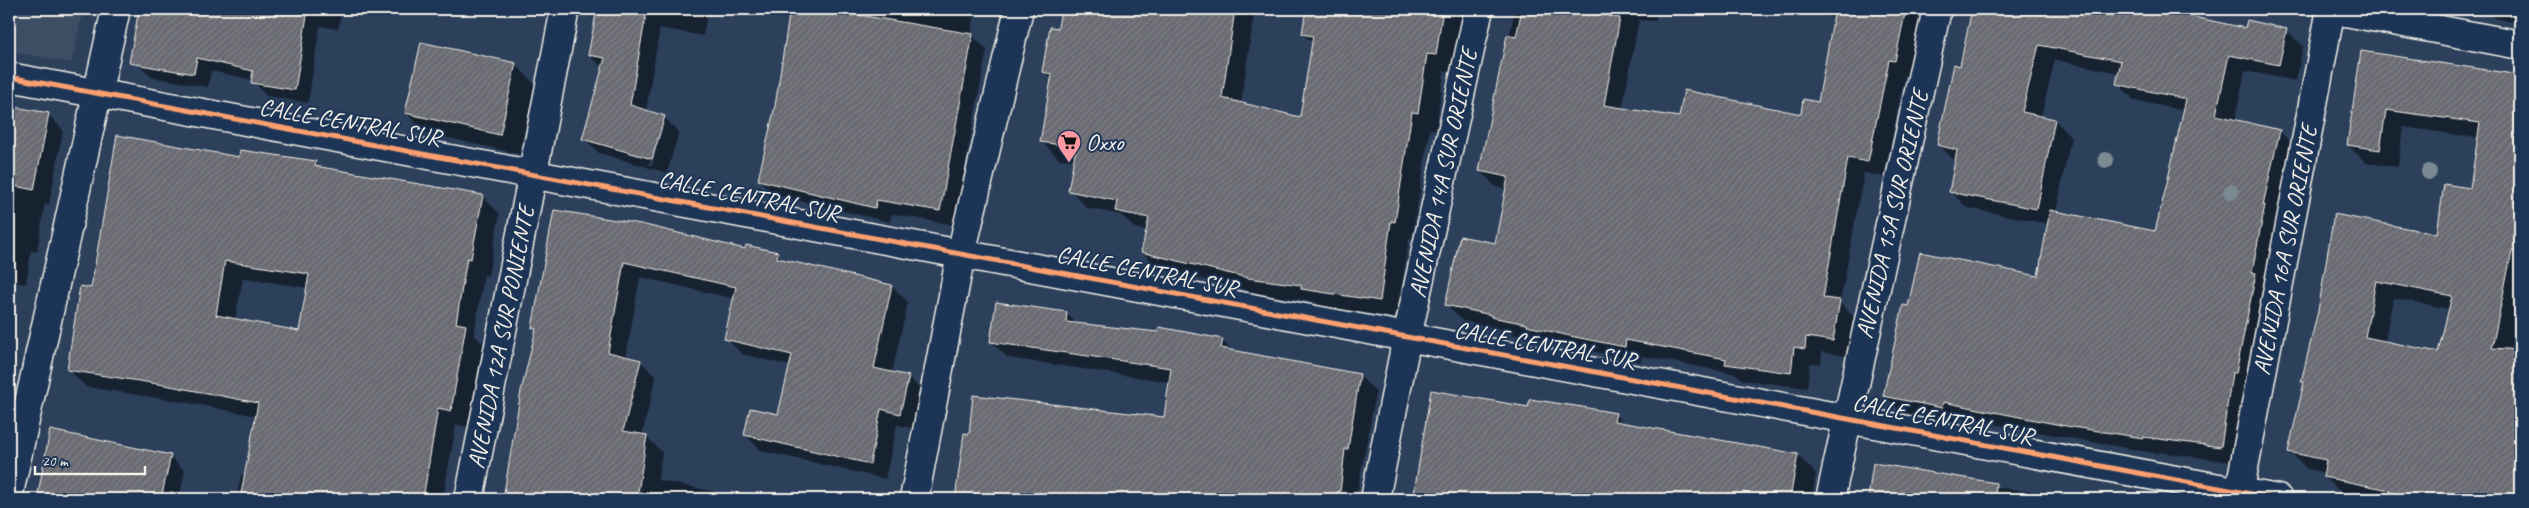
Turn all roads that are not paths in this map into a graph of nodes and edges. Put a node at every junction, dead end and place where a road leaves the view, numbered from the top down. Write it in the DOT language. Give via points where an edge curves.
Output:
graph roads {
  1 [pos="116,9"];
  2 [pos="566,9"];
  3 [pos="1019,9"];
  4 [pos="1479,9"];
  5 [pos="1937,9"];
  6 [pos="2331,9"];
  7 [pos="2520,45"];
  8 [pos="9,77"];
  9 [pos="98,93"];
  10 [pos="534,174"];
  11 [pos="961,254"];
  12 [pos="1406,337"];
  13 [pos="1846,418"];
  14 [pos="9,493"];
  15 [pos="2238,496"];
  16 [pos="469,499"];
  17 [pos="914,499"];
  18 [pos="1376,499"];
  19 [pos="1830,499"];
  20 [pos="2278,499"];
  1 -- 9 [label="street"];
  2 -- 10 [label="street, AVENIDA 12A SUR PONIENTE"];
  3 -- 11 [label="street"];
  4 -- 12 [label="street, AVENIDA 14A SUR ORIENTE"];
  5 -- 13 [label="street, AVENIDA 15A SUR ORIENTE"];
  6 -- 7 [label="street"];
  6 -- 15 [label="street, AVENIDA 16A SUR ORIENTE"];
  8 -- 9 [label="street, CALLE CENTRAL SUR"];
  9 -- 10 [label="street, CALLE CENTRAL SUR"];
  9 -- 14 [label="street"];
  10 -- 11 [label="street, CALLE CENTRAL SUR"];
  10 -- 16 [label="street, AVENIDA 12A SUR PONIENTE"];
  11 -- 12 [label="street, CALLE CENTRAL SUR"];
  11 -- 17 [label="street"];
  12 -- 13 [label="street, CALLE CENTRAL SUR"];
  12 -- 18 [label="street, AVENIDA 14A SUR ORIENTE"];
  13 -- 15 [label="street, CALLE CENTRAL SUR"];
  13 -- 19 [label="street, AVENIDA 15A SUR ORIENTE"];
  15 -- 20 [label="street, CALLE CENTRAL SUR"];
}
